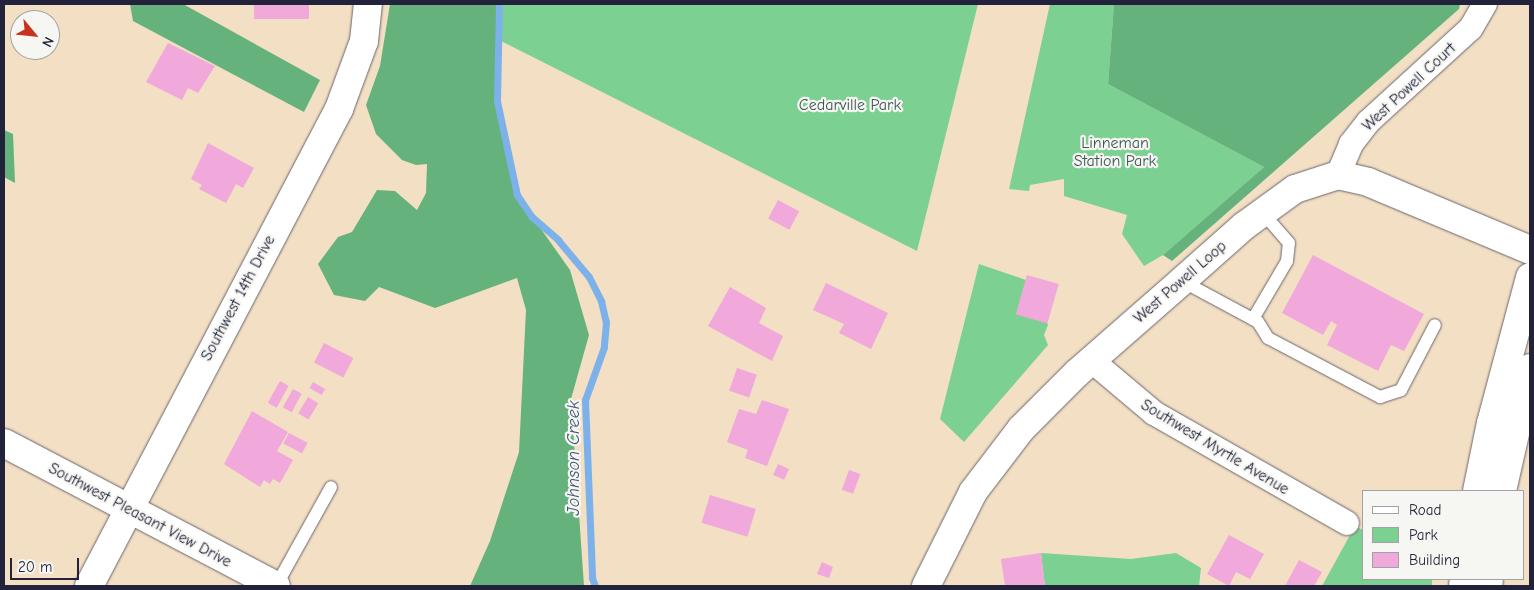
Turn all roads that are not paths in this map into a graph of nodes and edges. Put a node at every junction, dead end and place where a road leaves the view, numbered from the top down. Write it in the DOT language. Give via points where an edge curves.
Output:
graph roads {
  1 [pos="368,4"];
  2 [pos="1485,4"];
  3 [pos="1338,174"];
  4 [pos="1262,212"];
  5 [pos="1530,250"];
  6 [pos="1530,277"];
  7 [pos="1182,281"];
  8 [pos="1253,319"];
  9 [pos="1435,325"];
  10 [pos="1091,360"];
  11 [pos="1530,368"];
  12 [pos="4,443"];
  13 [pos="331,487"];
  14 [pos="1477,490"];
  15 [pos="1502,490"];
  16 [pos="128,510"];
  17 [pos="1347,523"];
  18 [pos="89,586"];
  19 [pos="276,586"];
  20 [pos="926,586"];
  1 -- 16 [label="street, Southwest 14th Drive" via="364,41 339,109"];
  2 -- 3 [label="street, West Powell Court" via="1471,28 1368,122 1351,144"];
  3 -- 4 [label="street, West Powell Loop" via="1295,189"];
  3 -- 5 [label="street" via="1368,182"];
  4 -- 7 [label="street, West Powell Loop"];
  4 -- 8 [label="lane" via="1289,243 1287,261"];
  6 -- 14 [label="street" via="1491,423"];
  7 -- 8 [label="lane"];
  7 -- 10 [label="street, West Powell Loop"];
  8 -- 9 [label="lane" via="1268,338 1380,396 1401,390"];
  10 -- 17 [label="street, Southwest Myrtle Avenue" via="1154,413"];
  10 -- 20 [label="street, West Powell Loop" via="1040,409 986,472 960,513"];
  11 -- 15 [label="street"];
  12 -- 16 [label="street, Southwest Pleasant View Drive"];
  13 -- 19 [label="lane"];
  16 -- 18 [label="street, Southwest 14th Drive"];
  16 -- 19 [label="street, Southwest Pleasant View Drive"];
}
